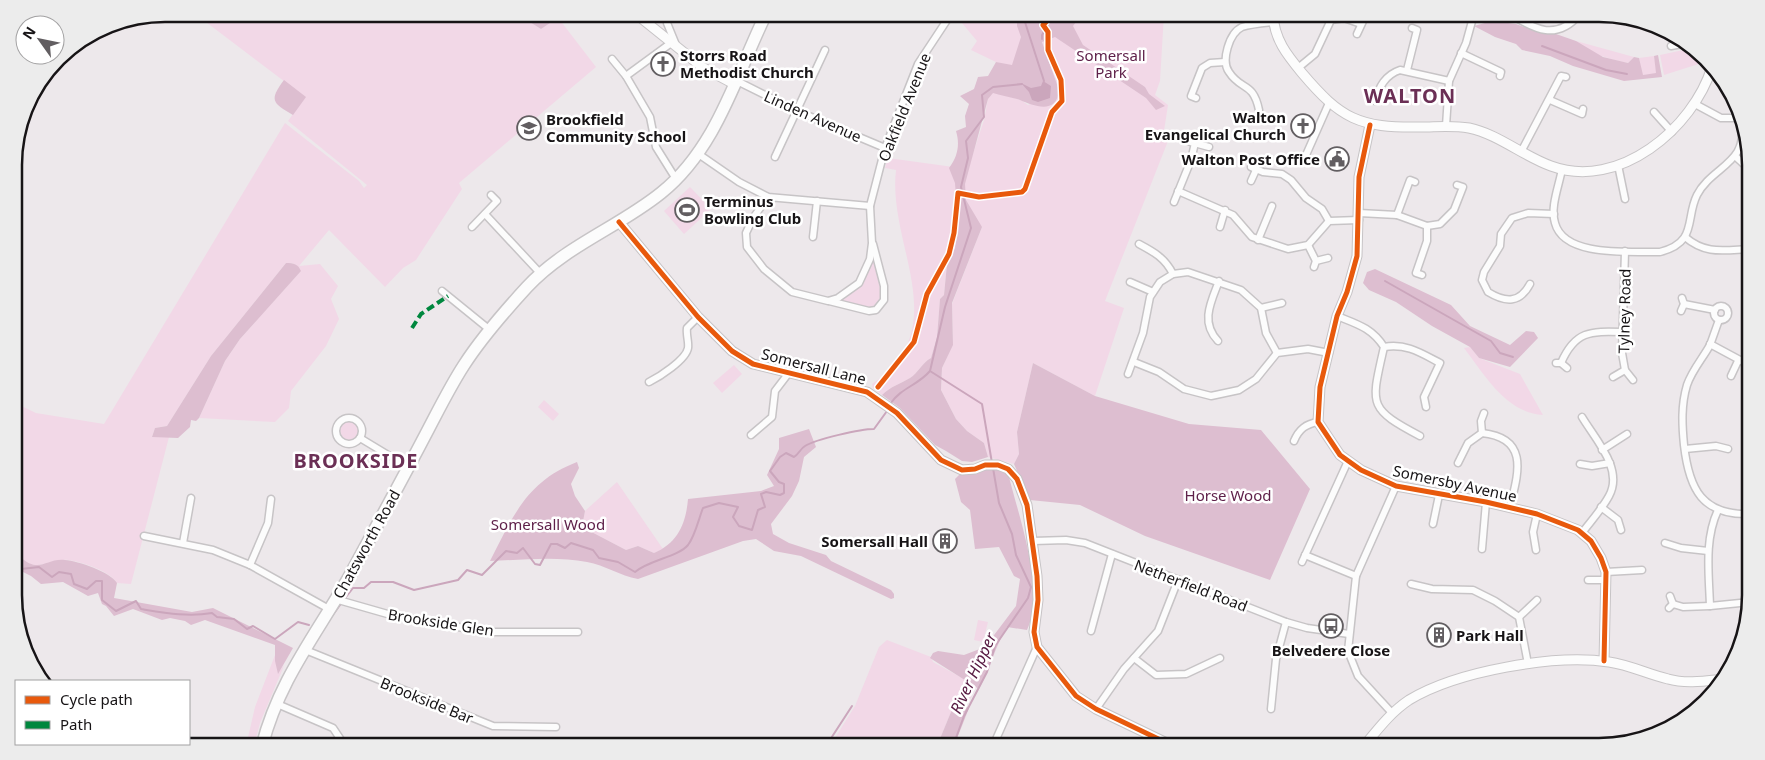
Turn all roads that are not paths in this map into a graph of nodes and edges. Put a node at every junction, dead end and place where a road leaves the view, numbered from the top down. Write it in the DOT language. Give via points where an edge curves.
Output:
graph roads {
  1 [pos="646,22"];
  2 [pos="667,22"];
  3 [pos="763,22"];
  4 [pos="946,22"];
  5 [pos="1261,22"];
  6 [pos="1274,22"];
  7 [pos="1329,22"];
  8 [pos="1362,22"];
  9 [pos="1471,22"];
  10 [pos="1525,22"];
  11 [pos="1571,22"];
  12 [pos="1412,28"];
  13 [pos="1358,34"];
  14 [pos="674,45"];
  15 [pos="1676,45"];
  16 [pos="1671,46"];
  17 [pos="825,50"];
  18 [pos="1461,53"];
  19 [pos="612,59"];
  20 [pos="1225,62"];
  21 [pos="1298,68"];
  22 [pos="1407,70"];
  23 [pos="1709,74"];
  24 [pos="626,76"];
  25 [pos="1500,76"];
  26 [pos="1566,77"];
  27 [pos="1449,81"];
  28 [pos="738,84"];
  29 [pos="1196,98"];
  30 [pos="1550,100"];
  31 [pos="1374,101"];
  32 [pos="1329,103"];
  33 [pos="1694,104"];
  34 [pos="1583,109"];
  35 [pos="1259,110"];
  36 [pos="797,111"];
  37 [pos="1654,112"];
  38 [pos="1734,118"];
  39 [pos="1370,125"];
  40 [pos="1446,126"];
  41 [pos="1672,132"];
  42 [pos="1187,141"];
  43 [pos="1195,143"];
  44 [pos="1741,145"];
  45 [pos="1209,146"];
  46 [pos="885,148"];
  47 [pos="1521,152"];
  48 [pos="697,153"];
  49 [pos="1306,155"];
  50 [pos="1734,156"];
  51 [pos="775,157"];
  52 [pos="1742,163"];
  53 [pos="1618,165"];
  54 [pos="1562,169"];
  55 [pos="676,178"];
  56 [pos="1250,181"];
  57 [pos="1415,182"];
  58 [pos="1457,185"];
  59 [pos="1178,192"];
  60 [pos="490,195"];
  61 [pos="768,197"];
  62 [pos="1625,198"];
  63 [pos="818,201"];
  64 [pos="1174,202"];
  65 [pos="870,206"];
  66 [pos="1272,206"];
  67 [pos="1224,210"];
  68 [pos="484,214"];
  69 [pos="1397,214"];
  70 [pos="1554,214"];
  71 [pos="1359,216"];
  72 [pos="1329,221"];
  73 [pos="619,222"];
  74 [pos="1427,226"];
  75 [pos="472,227"];
  76 [pos="1220,227"];
  77 [pos="813,237"];
  78 [pos="1685,237"];
  79 [pos="1258,240"];
  80 [pos="872,243"];
  81 [pos="1138,244"];
  82 [pos="1308,245"];
  83 [pos="1742,249"];
  84 [pos="1625,251"];
  85 [pos="1328,258"];
  86 [pos="540,273"];
  87 [pos="1173,274"];
  88 [pos="1422,275"];
  89 [pos="1219,281"];
  90 [pos="1130,282"];
  91 [pos="1530,284"];
  92 [pos="442,291"];
  93 [pos="1153,292"];
  94 [pos="828,301"];
  95 [pos="1282,303"];
  96 [pos="1683,304"];
  97 [pos="1261,308"];
  98 [pos="1715,310"];
  99 [pos="1337,316"];
  100 [pos="698,317"];
  101 [pos="1719,320"];
  102 [pos="490,330"];
  103 [pos="1622,332"];
  104 [pos="1218,341"];
  105 [pos="1710,344"];
  106 [pos="1384,347"];
  107 [pos="1277,353"];
  108 [pos="1329,354"];
  109 [pos="1738,361"];
  110 [pos="1134,362"];
  111 [pos="1742,363"];
  112 [pos="1567,368"];
  113 [pos="1625,370"];
  114 [pos="788,374"];
  115 [pos="1128,374"];
  116 [pos="1613,376"];
  117 [pos="1731,376"];
  118 [pos="1633,380"];
  119 [pos="648,382"];
  120 [pos="1426,407"];
  121 [pos="1484,413"];
  122 [pos="1582,417"];
  123 [pos="1318,422"];
  124 [pos="1482,433"];
  125 [pos="1627,434"];
  126 [pos="751,436"];
  127 [pos="1420,436"];
  128 [pos="360,438"];
  129 [pos="1294,441"];
  130 [pos="1685,449"];
  131 [pos="1602,450"];
  132 [pos="1729,450"];
  133 [pos="1348,461"];
  134 [pos="1610,462"];
  135 [pos="1458,463"];
  136 [pos="1580,464"];
  137 [pos="408,467"];
  138 [pos="1396,486"];
  139 [pos="1439,495"];
  140 [pos="191,498"];
  141 [pos="271,499"];
  142 [pos="1486,502"];
  143 [pos="1601,507"];
  144 [pos="1510,508"];
  145 [pos="1718,510"];
  146 [pos="1537,514"];
  147 [pos="1742,514"];
  148 [pos="1433,524"];
  149 [pos="1621,530"];
  150 [pos="1582,533"];
  151 [pos="144,536"];
  152 [pos="1033,541"];
  153 [pos="182,542"];
  154 [pos="1665,543"];
  155 [pos="1482,549"];
  156 [pos="1536,550"];
  157 [pos="1708,550"];
  158 [pos="1112,554"];
  159 [pos="250,565"];
  160 [pos="1642,570"];
  161 [pos="1356,576"];
  162 [pos="1606,576"];
  163 [pos="1178,580"];
  164 [pos="1588,580"];
  165 [pos="1411,584"];
  166 [pos="1670,596"];
  167 [pos="1537,600"];
  168 [pos="1742,601"];
  169 [pos="332,604"];
  170 [pos="1710,606"];
  171 [pos="1519,617"];
  172 [pos="1286,622"];
  173 [pos="1091,631"];
  174 [pos="578,632"];
  175 [pos="1349,634"];
  176 [pos="1037,647"];
  177 [pos="304,649"];
  178 [pos="1134,658"];
  179 [pos="1220,658"];
  180 [pos="1604,662"];
  181 [pos="1528,664"];
  182 [pos="1714,680"];
  183 [pos="275,703"];
  184 [pos="1096,709"];
  185 [pos="1271,709"];
  186 [pos="1392,713"];
  187 [pos="556,727"];
  188 [pos="997,737"];
  189 [pos="1155,737"];
  190 [pos="1371,737"];
  191 [pos="264,738"];
  192 [pos="340,738"];
  1 -- 14 [label="street"];
  2 -- 14 [label="street"];
  3 -- 28 [label="highway, Chatsworth Road"];
  4 -- 46 [label="street, Oakfield Avenue" via="918,64"];
  5 -- 20 [label="street" via="1236,32"];
  6 -- 21 [label="street" via="1278,42"];
  7 -- 21 [label="street" via="1315,54"];
  8 -- 13 [label="street"];
  9 -- 18 [label="street"];
  10 -- 11 [label="street" via="1550,31 1566,27"];
  12 -- 22 [label="street" via="1417,30"];
  14 -- 24 [label="street"];
  14 -- 28 [label="street" via="702,67"];
  15 -- 16 [label="street"];
  17 -- 36 [label="street"];
  18 -- 25 [label="street" via="1501,72"];
  18 -- 27 [label="street"];
  19 -- 24 [label="street"];
  20 -- 29 [label="street" via="1202,68 1191,96"];
  20 -- 35 [label="street" via="1229,74 1255,93"];
  21 -- 32 [label="street"];
  22 -- 27 [label="street"];
  22 -- 31 [label="street" via="1393,72 1374,92"];
  23 -- 33 [label="street"];
  24 -- 55 [label="street" via="650,117 656,147"];
  26 -- 30 [label="street" via="1561,76"];
  27 -- 40 [label="street"];
  28 -- 36 [label="street, Linden Avenue"];
  28 -- 48 [label="highway, Chatsworth Road"];
  30 -- 34 [label="street" via="1582,114"];
  30 -- 47 [label="street"];
  32 -- 39 [label="street"];
  32 -- 49 [label="street"];
  33 -- 38 [label="street" via="1720,118"];
  33 -- 41 [label="street"];
  36 -- 46 [label="street, Linden Avenue"];
  36 -- 51 [label="street"];
  37 -- 41 [label="street"];
  39 -- 40 [label="street" via="1383,128"];
  39 -- 71 [label="street" via="1359,177"];
  40 -- 47 [label="street" via="1470,128"];
  41 -- 53 [label="street" via="1641,155"];
  42 -- 43 [label="street"];
  43 -- 45 [label="street"];
  43 -- 59 [label="street"];
  44 -- 50 [label="street"];
  46 -- 65 [label="street, Oakfield Avenue"];
  47 -- 54 [label="street"];
  48 -- 55 [label="highway, Chatsworth Road"];
  48 -- 61 [label="street" via="739,182"];
  50 -- 52 [label="street"];
  50 -- 78 [label="street" via="1697,194"];
  53 -- 54 [label="street" via="1584,171"];
  53 -- 62 [label="street"];
  54 -- 70 [label="street"];
  55 -- 73 [label="highway, Chatsworth Road" via="662,192"];
  56 -- 72 [label="street" via="1253,169 1282,174 1322,209"];
  57 -- 69 [label="street" via="1410,180"];
  58 -- 74 [label="street" via="1463,187 1454,210 1440,224"];
  59 -- 64 [label="street"];
  59 -- 67 [label="street"];
  60 -- 68 [label="street" via="497,201"];
  61 -- 63 [label="street"];
  61 -- 94 [label="street" via="746,234 747,246 764,269 792,292"];
  63 -- 65 [label="street"];
  63 -- 77 [label="street"];
  65 -- 80 [label="street"];
  66 -- 79 [label="street" via="1266,212"];
  67 -- 76 [label="street"];
  67 -- 79 [label="street" via="1233,215 1247,234"];
  68 -- 75 [label="street"];
  68 -- 86 [label="street"];
  69 -- 71 [label="street"];
  69 -- 74 [label="street"];
  70 -- 84 [label="street" via="1558,231 1572,243 1597,250"];
  70 -- 91 [label="street" via="1514,214 1501,234 1500,246 1482,280 1484,288 1492,295 1516,299 1524,295"];
  71 -- 72 [label="street"];
  71 -- 99 [label="street" via="1357,256"];
  72 -- 82 [label="street"];
  73 -- 86 [label="highway, Chatsworth Road" via="578,245"];
  73 -- 100 [label="street, Somersall Lane"];
  74 -- 88 [label="street" via="1427,241 1416,273"];
  78 -- 83 [label="street" via="1708,250"];
  78 -- 84 [label="street" via="1669,250"];
  79 -- 82 [label="street" via="1288,249"];
  80 -- 94 [label="street" via="870,259 858,283 838,298"];
  80 -- 94 [label="street" via="884,286 884,300 876,310 869,311"];
  81 -- 87 [label="street" via="1159,256"];
  82 -- 85 [label="street" via="1315,264"];
  84 -- 103 [label="street, Tylney Road"];
  86 -- 102 [label="highway, Chatsworth Road"];
  87 -- 89 [label="street" via="1188,272"];
  87 -- 93 [label="street" via="1160,282"];
  89 -- 97 [label="street" via="1241,290"];
  89 -- 104 [label="street" via="1207,312 1208,326"];
  90 -- 93 [label="street"];
  92 -- 102 [label="street"];
  93 -- 110 [label="street"];
  95 -- 97 [label="street"];
  96 -- 98 [label="street"];
  97 -- 107 [label="street" via="1266,333"];
  98 -- 101 [label="street"];
  98 -- 101 [label="street" via="1720,306 1727,310 1727,316"];
  99 -- 106 [label="street" via="1369,329"];
  99 -- 108 [label="street"];
  100 -- 114 [label="street, Somersall Lane" via="732,351 753,364"];
  100 -- 119 [label="street" via="687,328 686,353"];
  101 -- 105 [label="street"];
  102 -- 137 [label="highway, Chatsworth Road" via="454,382"];
  103 -- 112 [label="street" via="1584,334 1558,363"];
  103 -- 113 [label="street, Tylney Road"];
  105 -- 109 [label="street"];
  105 -- 130 [label="street" via="1691,376 1684,398"];
  106 -- 120 [label="street" via="1411,348 1440,363 1424,397"];
  106 -- 127 [label="street" via="1375,398 1379,410"];
  107 -- 108 [label="street" via="1308,349"];
  107 -- 110 [label="street" via="1256,378 1239,390 1211,396 1184,389 1159,372"];
  108 -- 123 [label="street" via="1320,387"];
  109 -- 111 [label="street"];
  109 -- 117 [label="street"];
  110 -- 115 [label="street"];
  113 -- 116 [label="street, Tylney Road"];
  113 -- 118 [label="street, Tylney Road"];
  114 -- 126 [label="street" via="775,391 772,417"];
  114 -- 152 [label="street, Somersall Lane" via="861,389 887,404 941,460 962,470 984,464 1008,469 1017,479 1027,505"];
  121 -- 124 [label="street"];
  122 -- 131 [label="street"];
  123 -- 129 [label="street" via="1298,432"];
  123 -- 133 [label="street, Somersby Avenue" via="1340,455"];
  124 -- 135 [label="street" via="1468,443"];
  124 -- 144 [label="street" via="1506,441 1518,458 1519,470"];
  125 -- 131 [label="street"];
  128 -- 128 [label="street" via="361,426 355,419 346,418 338,423 336,431 341,442 349,445"];
  128 -- 137 [label="street"];
  130 -- 132 [label="street" via="1716,446"];
  130 -- 145 [label="street" via="1690,487"];
  131 -- 134 [label="street"];
  133 -- 138 [label="street, Somersby Avenue"];
  133 -- 161 [label="street" via="1304,559"];
  134 -- 136 [label="street" via="1592,466"];
  134 -- 143 [label="street" via="1614,481 1609,497"];
  137 -- 169 [label="highway, Chatsworth Road"];
  138 -- 139 [label="street, Somersby Avenue"];
  138 -- 161 [label="street"];
  139 -- 142 [label="street, Somersby Avenue"];
  139 -- 148 [label="street"];
  140 -- 153 [label="street"];
  141 -- 159 [label="street" via="268,523"];
  142 -- 144 [label="street, Somersby Avenue"];
  142 -- 155 [label="street"];
  143 -- 149 [label="street" via="1618,520"];
  143 -- 150 [label="street"];
  144 -- 146 [label="street, Somersby Avenue"];
  145 -- 147 [label="street"];
  145 -- 157 [label="street"];
  146 -- 150 [label="street, Somersby Avenue"];
  146 -- 156 [label="street" via="1533,532"];
  150 -- 162 [label="street, Somersby Avenue" via="1601,558"];
  151 -- 153 [label="street, Brookside Glen"];
  152 -- 158 [label="street, Netherfield Road" via="1076,542"];
  152 -- 176 [label="street, Somersall Lane" via="1038,600 1034,632"];
  153 -- 159 [label="street, Brookside Glen"];
  154 -- 157 [label="street"];
  157 -- 170 [label="street"];
  158 -- 163 [label="street, Netherfield Road"];
  158 -- 173 [label="street"];
  159 -- 169 [label="street, Brookside Glen"];
  160 -- 162 [label="street"];
  161 -- 175 [label="street"];
  162 -- 164 [label="street"];
  162 -- 180 [label="street, Somersby Avenue"];
  163 -- 172 [label="street, Netherfield Road"];
  163 -- 178 [label="street" via="1158,631"];
  165 -- 171 [label="street" via="1473,590"];
  166 -- 170 [label="street" via="1671,606"];
  167 -- 171 [label="street"];
  168 -- 170 [label="street"];
  169 -- 174 [label="street, Brookside Glen" via="486,632"];
  169 -- 177 [label="highway, Chatsworth Road"];
  171 -- 181 [label="street"];
  172 -- 175 [label="street, Netherfield Road"];
  172 -- 185 [label="street" via="1276,658"];
  175 -- 186 [label="street" via="1348,651 1355,671"];
  176 -- 184 [label="street" via="1076,696"];
  176 -- 188 [label="street"];
  177 -- 183 [label="highway, Chatsworth Road"];
  177 -- 187 [label="street, Brookside Bar" via="493,726"];
  178 -- 179 [label="street" via="1156,675 1186,674"];
  178 -- 184 [label="street"];
  180 -- 181 [label="street"];
  180 -- 182 [label="street" via="1629,665 1673,680"];
  181 -- 186 [label="street" via="1440,687"];
  183 -- 191 [label="highway, Chatsworth Road"];
  183 -- 192 [label="street" via="333,728"];
  184 -- 189 [label="street"];
  186 -- 190 [label="street"];
}
